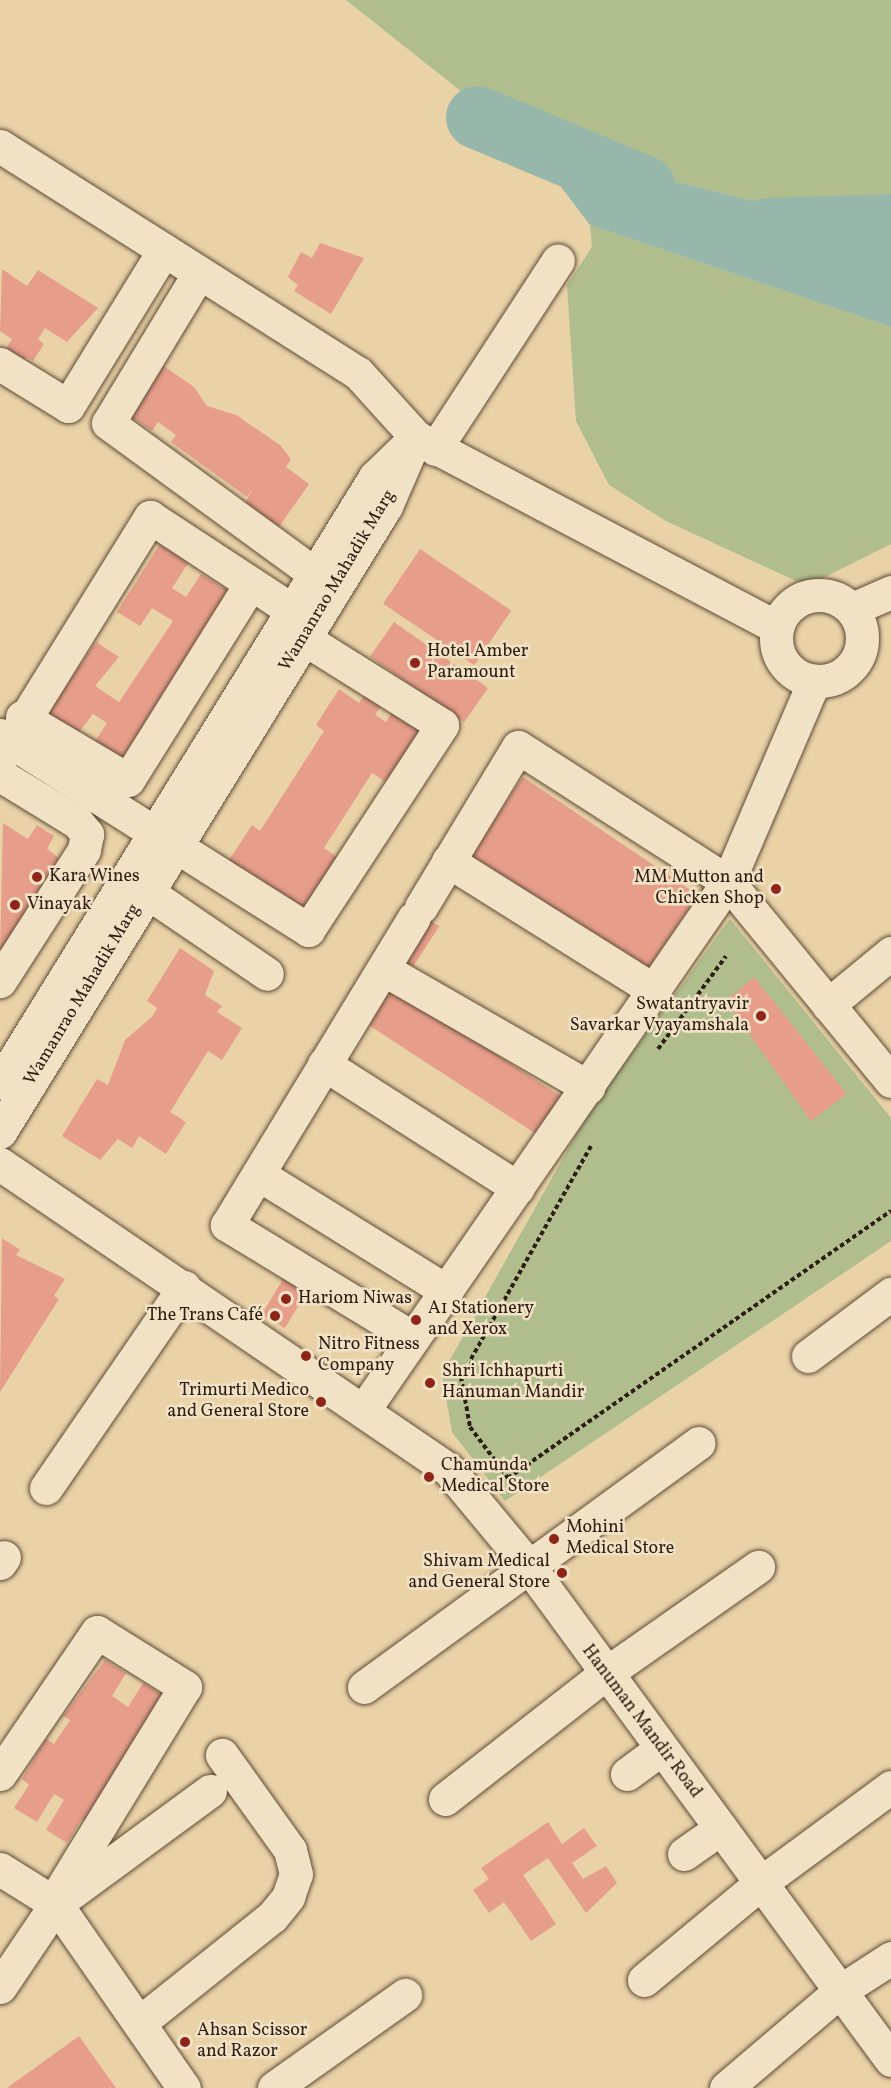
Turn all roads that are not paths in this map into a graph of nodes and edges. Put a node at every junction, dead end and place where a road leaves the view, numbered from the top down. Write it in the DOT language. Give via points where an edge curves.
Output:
graph roads {
  1 [pos="0,146"];
  2 [pos="164,250"];
  3 [pos="558,260"];
  4 [pos="199,273"];
  5 [pos="0,364"];
  6 [pos="426,443"];
  7 [pos="314,573"];
  8 [pos="250,585"];
  9 [pos="891,592"];
  10 [pos="852,609"];
  11 [pos="294,625"];
  12 [pos="777,627"];
  13 [pos="814,681"];
  14 [pos="8,738"];
  15 [pos="0,775"];
  16 [pos="164,842"];
  17 [pos="448,861"];
  18 [pos="728,882"];
  19 [pos="147,892"];
  20 [pos="891,953"];
  21 [pos="383,969"];
  22 [pos="267,974"];
  23 [pos="0,981"];
  24 [pos="654,990"];
  25 [pos="828,1005"];
  26 [pos="324,1065"];
  27 [pos="2,1073"];
  28 [pos="891,1081"];
  29 [pos="588,1087"];
  30 [pos="0,1132"];
  31 [pos="0,1164"];
  32 [pos="258,1174"];
  33 [pos="518,1188"];
  34 [pos="184,1287"];
  35 [pos="447,1291"];
  36 [pos="891,1294"];
  37 [pos="413,1338"];
  38 [pos="808,1356"];
  39 [pos="363,1411"];
  40 [pos="699,1443"];
  41 [pos="46,1488"];
  42 [pos="528,1564"];
  43 [pos="758,1567"];
  44 [pos="604,1674"];
  45 [pos="364,1687"];
  46 [pos="661,1749"];
  47 [pos="222,1755"];
  48 [pos="0,1774"];
  49 [pos="627,1774"];
  50 [pos="891,1787"];
  51 [pos="210,1791"];
  52 [pos="445,1799"];
  53 [pos="721,1828"];
  54 [pos="684,1854"];
  55 [pos="0,1869"];
  56 [pos="762,1882"];
  57 [pos="55,1903"];
  58 [pos="891,1958"];
  59 [pos="644,1980"];
  60 [pos="0,1987"];
  61 [pos="840,1991"];
  62 [pos="405,1995"];
  63 [pos="139,2023"];
  64 [pos="891,2060"];
  65 [pos="184,2088"];
  66 [pos="274,2088"];
  67 [pos="726,2088"];
  1 -- 2 [label="street"];
  2 -- 4 [label="street"];
  2 -- 5 [label="street" via="68,406"];
  3 -- 6 [label="street"];
  4 -- 6 [label="street" via="358,373"];
  4 -- 7 [label="street" via="108,423"];
  6 -- 7 [label="street, Wamanrao Mahadik Marg" via="375,477"];
  6 -- 11 [label="street, Wamanrao Mahadik Marg" via="393,494"];
  6 -- 12 [label="street"];
  7 -- 11 [label="street, Wamanrao Mahadik Marg"];
  8 -- 11 [label="street"];
  8 -- 14 [label="street" via="128,780"];
  8 -- 14 [label="street" via="150,517"];
  9 -- 10 [label="street"];
  10 -- 12 [label="street" via="835,597 804,597 786,609"];
  10 -- 13 [label="street" via="863,638 858,658 835,679"];
  11 -- 16 [label="street, Wamanrao Mahadik Marg"];
  11 -- 16 [label="street" via="442,725 308,930"];
  12 -- 13 [label="street" via="781,658 796,675"];
  13 -- 18 [label="street"];
  14 -- 16 [label="street"];
  15 -- 23 [label="street" via="77,822 87,834 84,850"];
  16 -- 19 [label="street, Wamanrao Mahadik Marg"];
  16 -- 27 [label="street, Wamanrao Mahadik Marg"];
  17 -- 18 [label="street" via="518,747"];
  17 -- 21 [label="street"];
  17 -- 24 [label="street"];
  18 -- 24 [label="street"];
  18 -- 25 [label="street"];
  19 -- 22 [label="street"];
  19 -- 30 [label="street, Wamanrao Mahadik Marg"];
  20 -- 25 [label="street"];
  21 -- 26 [label="street"];
  21 -- 29 [label="street"];
  24 -- 29 [label="street"];
  25 -- 28 [label="street"];
  26 -- 32 [label="street"];
  26 -- 33 [label="street"];
  29 -- 33 [label="street"];
  31 -- 34 [label="street, Hanuman Mandir Road"];
  32 -- 35 [label="street"];
  32 -- 37 [label="street" via="227,1225"];
  33 -- 35 [label="street"];
  34 -- 39 [label="street, Hanuman Mandir Road"];
  34 -- 41 [label="street"];
  35 -- 37 [label="street"];
  36 -- 38 [label="street"];
  37 -- 39 [label="street"];
  39 -- 42 [label="street, Hanuman Mandir Road" via="448,1469"];
  40 -- 42 [label="street"];
  42 -- 44 [label="street, Hanuman Mandir Road"];
  42 -- 45 [label="street"];
  43 -- 44 [label="street"];
  44 -- 46 [label="street, Hanuman Mandir Road"];
  44 -- 52 [label="street"];
  46 -- 49 [label="street"];
  46 -- 53 [label="street, Hanuman Mandir Road"];
  47 -- 63 [label="street" via="290,1850 296,1874 288,1897 272,1917"];
  48 -- 57 [label="street" via="97,1632 185,1688"];
  50 -- 56 [label="street"];
  51 -- 57 [label="street"];
  53 -- 54 [label="street"];
  53 -- 56 [label="street, Hanuman Mandir Road"];
  55 -- 57 [label="street"];
  56 -- 59 [label="street"];
  56 -- 61 [label="street, Hanuman Mandir Road"];
  57 -- 60 [label="street"];
  57 -- 63 [label="street"];
  58 -- 61 [label="street"];
  61 -- 64 [label="street, Hanuman Mandir Road"];
  61 -- 67 [label="street"];
  62 -- 66 [label="street"];
  63 -- 65 [label="street"];
}
